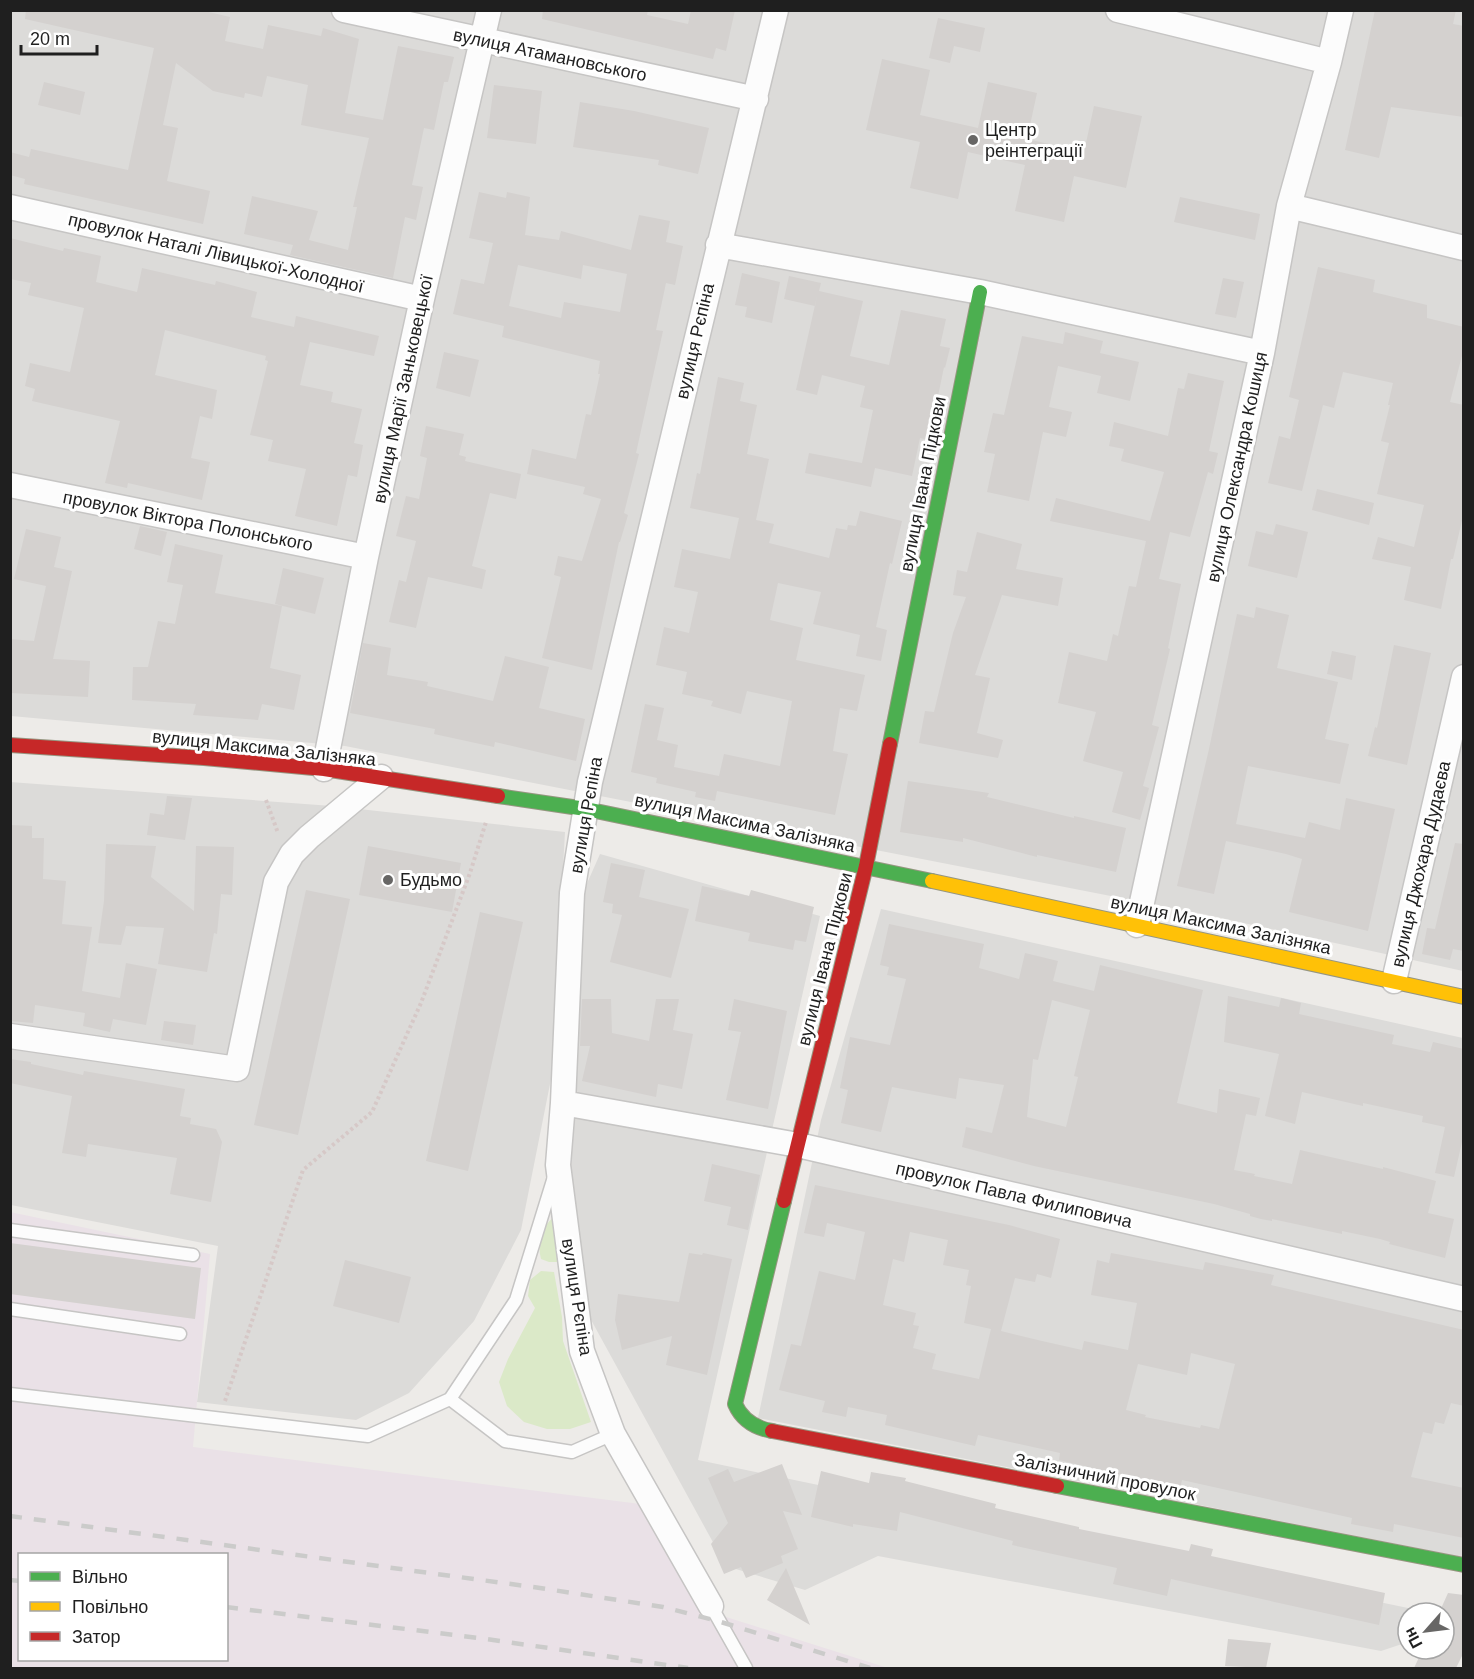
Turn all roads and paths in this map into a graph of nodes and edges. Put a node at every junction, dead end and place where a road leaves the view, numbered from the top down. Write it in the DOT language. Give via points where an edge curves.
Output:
graph roads {
  1 [pos="344,10"];
  2 [pos="489,10"];
  3 [pos="776,10"];
  4 [pos="1118,10"];
  5 [pos="1341,10"];
  6 [pos="482,41"];
  7 [pos="1329,62"];
  8 [pos="756,99"];
  9 [pos="1289,206"];
  10 [pos="10,207"];
  11 [pos="718,244"];
  12 [pos="1464,248"];
  13 [pos="980,292"];
  14 [pos="422,299"];
  15 [pos="1262,353"];
  16 [pos="10,485"];
  17 [pos="366,557"];
  18 [pos="1464,677"];
  19 [pos="10,745"];
  20 [pos="324,769"];
  21 [pos="381,777"];
  22 [pos="495,794"];
  23 [pos="586,809"];
  24 [pos="866,866"];
  25 [pos="1137,925"];
  26 [pos="1394,981"];
  27 [pos="1464,997"];
  28 [pos="10,1036"];
  29 [pos="563,1103"];
  30 [pos="798,1145"];
  31 [pos="558,1165"];
  32 [pos="10,1230"];
  33 [pos="193,1255"];
  34 [pos="1464,1299"];
  35 [pos="10,1309"];
  36 [pos="180,1334"];
  37 [pos="10,1394"];
  38 [pos="450,1400"];
  39 [pos="743,1418"];
  40 [pos="218,1419"];
  41 [pos="614,1434"];
  42 [pos="1464,1565"];
  43 [pos="711,1606"];
  44 [pos="746,1668"];
  1 -- 6 [label="street, вулиця Атамановського"];
  2 -- 6 [label="street, вулиця Марії Заньковецької"];
  3 -- 8 [label="street, вулиця Рєпіна"];
  4 -- 7 [label="street"];
  5 -- 7 [label="street, вулиця Олександра Кошиця"];
  6 -- 8 [label="street, вулиця Атамановського"];
  6 -- 14 [label="street, вулиця Марії Заньковецької"];
  7 -- 9 [label="street, вулиця Олександра Кошиця"];
  8 -- 11 [label="street, вулиця Рєпіна"];
  9 -- 12 [label="street"];
  9 -- 15 [label="street, вулиця Олександра Кошиця"];
  10 -- 14 [label="street, провулок Наталі Лівицької-Холодної"];
  11 -- 13 [label="street"];
  11 -- 23 [label="street, вулиця Рєпіна"];
  13 -- 15 [label="street"];
  13 -- 24 [label="street, вулиця Івана Підкови"];
  14 -- 17 [label="street, вулиця Марії Заньковецької"];
  15 -- 25 [label="street, вулиця Олександра Кошиця"];
  16 -- 17 [label="street, провулок Віктора Полонського"];
  17 -- 20 [label="street, вулиця Марії Заньковецької"];
  18 -- 26 [label="street, вулиця Джохара Дудаєва"];
  19 -- 20 [label="street, вулиця Максима Залізняка"];
  20 -- 21 [label="street, вулиця Максима Залізняка"];
  21 -- 22 [label="street, вулиця Максима Залізняка"];
  21 -- 28 [label="street" via="309,837 292,854 276,882 237,1069"];
  22 -- 23 [label="street, вулиця Максима Залізняка"];
  22 -- 40 [label="path" via="425,993 372,1112 303,1170"];
  23 -- 24 [label="street, вулиця Максима Залізняка"];
  23 -- 29 [label="street, вулиця Рєпіна" via="572,893"];
  24 -- 25 [label="street, вулиця Максима Залізняка"];
  24 -- 30 [label="street, вулиця Івана Підкови"];
  25 -- 26 [label="street, вулиця Максима Залізняка"];
  26 -- 27 [label="street, вулиця Максима Залізняка"];
  29 -- 30 [label="street, провулок Павла Филиповича"];
  29 -- 31 [label="street, вулиця Рєпіна"];
  30 -- 34 [label="street, провулок Павла Филиповича"];
  30 -- 39 [label="street, вулиця Івана Підкови" via="735,1404"];
  31 -- 38 [label="lane" via="516,1300"];
  31 -- 41 [label="street, вулиця Рєпіна" via="582,1352"];
  32 -- 33 [label="lane"];
  35 -- 36 [label="lane"];
  37 -- 40 [label="lane"];
  38 -- 40 [label="lane" via="368,1436"];
  38 -- 41 [label="lane" via="505,1441 572,1452"];
  39 -- 42 [label="street, Залізничний провулок" via="765,1430"];
  41 -- 43 [label="street, вулиця Рєпіна"];
  43 -- 44 [label="lane"];
}
